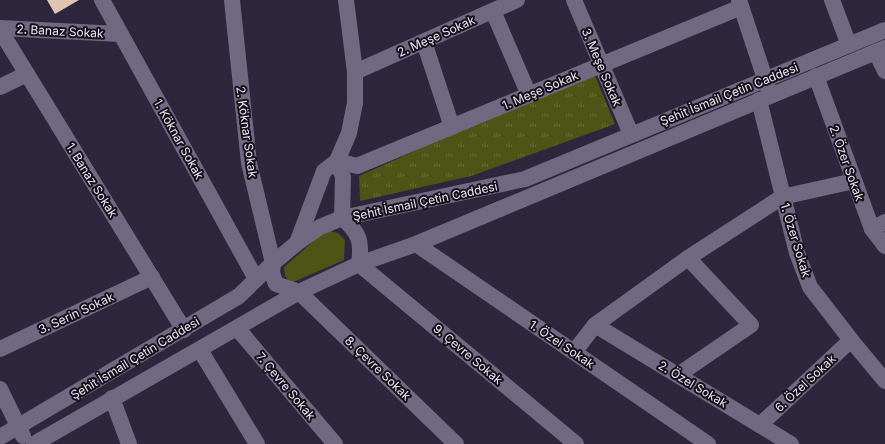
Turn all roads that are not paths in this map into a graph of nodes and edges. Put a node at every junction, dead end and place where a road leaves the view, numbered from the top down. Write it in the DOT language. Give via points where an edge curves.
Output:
graph roads {
  1 [pos="102,0"];
  2 [pos="232,0"];
  3 [pos="346,0"];
  4 [pos="517,0"];
  5 [pos="574,0"];
  6 [pos="832,0"];
  7 [pos="740,3"];
  8 [pos="493,11"];
  9 [pos="0,29"];
  10 [pos="885,30"];
  11 [pos="120,34"];
  12 [pos="424,42"];
  13 [pos="849,45"];
  14 [pos="881,50"];
  15 [pos="601,65"];
  16 [pos="885,70"];
  17 [pos="356,72"];
  18 [pos="27,74"];
  19 [pos="816,76"];
  20 [pos="765,78"];
  21 [pos="0,87"];
  22 [pos="529,95"];
  23 [pos="765,98"];
  24 [pos="452,127"];
  25 [pos="631,134"];
  26 [pos="337,161"];
  27 [pos="854,181"];
  28 [pos="782,197"];
  29 [pos="342,218"];
  30 [pos="879,225"];
  31 [pos="298,243"];
  32 [pos="416,244"];
  33 [pos="885,246"];
  34 [pos="688,258"];
  35 [pos="273,263"];
  36 [pos="359,264"];
  37 [pos="152,277"];
  38 [pos="256,279"];
  39 [pos="299,292"];
  40 [pos="595,324"];
  41 [pos="237,328"];
  42 [pos="184,330"];
  43 [pos="851,340"];
  44 [pos="0,349"];
  45 [pos="200,350"];
  46 [pos="574,352"];
  47 [pos="678,375"];
  48 [pos="885,381"];
  49 [pos="0,388"];
  50 [pos="112,398"];
  51 [pos="760,425"];
  52 [pos="18,428"];
  53 [pos="0,437"];
  54 [pos="28,444"];
  55 [pos="34,444"];
  56 [pos="129,444"];
  57 [pos="257,444"];
  58 [pos="335,444"];
  59 [pos="456,444"];
  60 [pos="576,444"];
  61 [pos="708,444"];
  62 [pos="791,444"];
  1 -- 11 [label="street, 1. Köknar Sokak"];
  2 -- 35 [label="street, 2. Köknar Sokak" via="249,163"];
  3 -- 17 [label="street"];
  4 -- 8 [label="street, 2. Meşe Sokak"];
  5 -- 15 [label="street, 3. Meşe Sokak"];
  6 -- 13 [label="street"];
  7 -- 15 [label="street, 1. Meşe Sokak"];
  7 -- 20 [label="street, 1. Özer Sokak"];
  8 -- 12 [label="street, 2. Meşe Sokak"];
  8 -- 22 [label="street"];
  9 -- 11 [label="street, 2. Banaz Sokak"];
  9 -- 18 [label="street, 1. Banaz Sokak"];
  10 -- 13 [label="street, Şehit İsmail Çetin Caddesi"];
  11 -- 38 [label="street, 1. Köknar Sokak"];
  12 -- 17 [label="street, 2. Meşe Sokak"];
  12 -- 24 [label="street"];
  13 -- 20 [label="street, Şehit İsmail Çetin Caddesi"];
  14 -- 16 [label="street"];
  14 -- 19 [label="street, Şehit İsmail Çetin Caddesi"];
  15 -- 22 [label="street, 1. Meşe Sokak"];
  15 -- 25 [label="street, 3. Meşe Sokak"];
  17 -- 26 [label="street" via="355,103"];
  18 -- 21 [label="street"];
  18 -- 37 [label="street, 1. Banaz Sokak"];
  19 -- 23 [label="street, Şehit İsmail Çetin Caddesi"];
  19 -- 27 [label="street, 2. Özer Sokak"];
  20 -- 23 [label="street, 1. Özer Sokak"];
  20 -- 25 [label="street, Şehit İsmail Çetin Caddesi"];
  22 -- 24 [label="street, 1. Meşe Sokak"];
  23 -- 28 [label="street, 1. Özer Sokak"];
  23 -- 32 [label="street, Şehit İsmail Çetin Caddesi"];
  24 -- 26 [label="street, 1. Meşe Sokak" via="357,166"];
  25 -- 29 [label="street, Şehit İsmail Çetin Caddesi" via="525,179"];
  26 -- 29 [label="street" via="343,177"];
  26 -- 31 [label="street" via="324,171"];
  27 -- 28 [label="street"];
  27 -- 30 [label="street, 2. Özer Sokak"];
  28 -- 34 [label="street"];
  28 -- 43 [label="street, 1. Özer Sokak" via="797,253 810,287"];
  29 -- 31 [label="street, Şehit İsmail Çetin Caddesi" via="320,227"];
  29 -- 36 [label="street" via="353,227 359,238"];
  30 -- 33 [label="street, 2. Özer Sokak"];
  31 -- 35 [label="street, Şehit İsmail Çetin Caddesi"];
  32 -- 36 [label="street, Şehit İsmail Çetin Caddesi"];
  32 -- 46 [label="street, 1. Özel Sokak"];
  34 -- 40 [label="street"];
  34 -- 47 [label="street" via="751,325"];
  35 -- 38 [label="street, Şehit İsmail Çetin Caddesi"];
  35 -- 39 [label="street, 2. Köknar Sokak" via="272,273 276,284"];
  36 -- 39 [label="street, Şehit İsmail Çetin Caddesi"];
  36 -- 60 [label="street, 9. Çevre Sokak"];
  37 -- 42 [label="street, 1. Banaz Sokak"];
  37 -- 44 [label="street, 3. Serin Sokak"];
  38 -- 42 [label="street, Şehit İsmail Çetin Caddesi" via="239,296"];
  39 -- 41 [label="street, Şehit İsmail Çetin Caddesi"];
  39 -- 59 [label="street, 8. Çevre Sokak"];
  40 -- 46 [label="street"];
  40 -- 47 [label="street, 2. Özel Sokak"];
  41 -- 45 [label="street, Şehit İsmail Çetin Caddesi"];
  41 -- 58 [label="street, 7. Çevre Sokak"];
  42 -- 52 [label="street, Şehit İsmail Çetin Caddesi"];
  43 -- 48 [label="street, 1. Özer Sokak"];
  43 -- 51 [label="street, 6. Özel Sokak"];
  45 -- 50 [label="street, Şehit İsmail Çetin Caddesi"];
  45 -- 57 [label="street"];
  46 -- 61 [label="street, 1. Özel Sokak"];
  47 -- 51 [label="street, 2. Özel Sokak"];
  49 -- 52 [label="street"];
  50 -- 55 [label="street, Şehit İsmail Çetin Caddesi"];
  50 -- 56 [label="street"];
  51 -- 62 [label="street, 2. Özel Sokak"];
  52 -- 53 [label="street, Şehit İsmail Çetin Caddesi"];
  52 -- 54 [label="street"];
}
